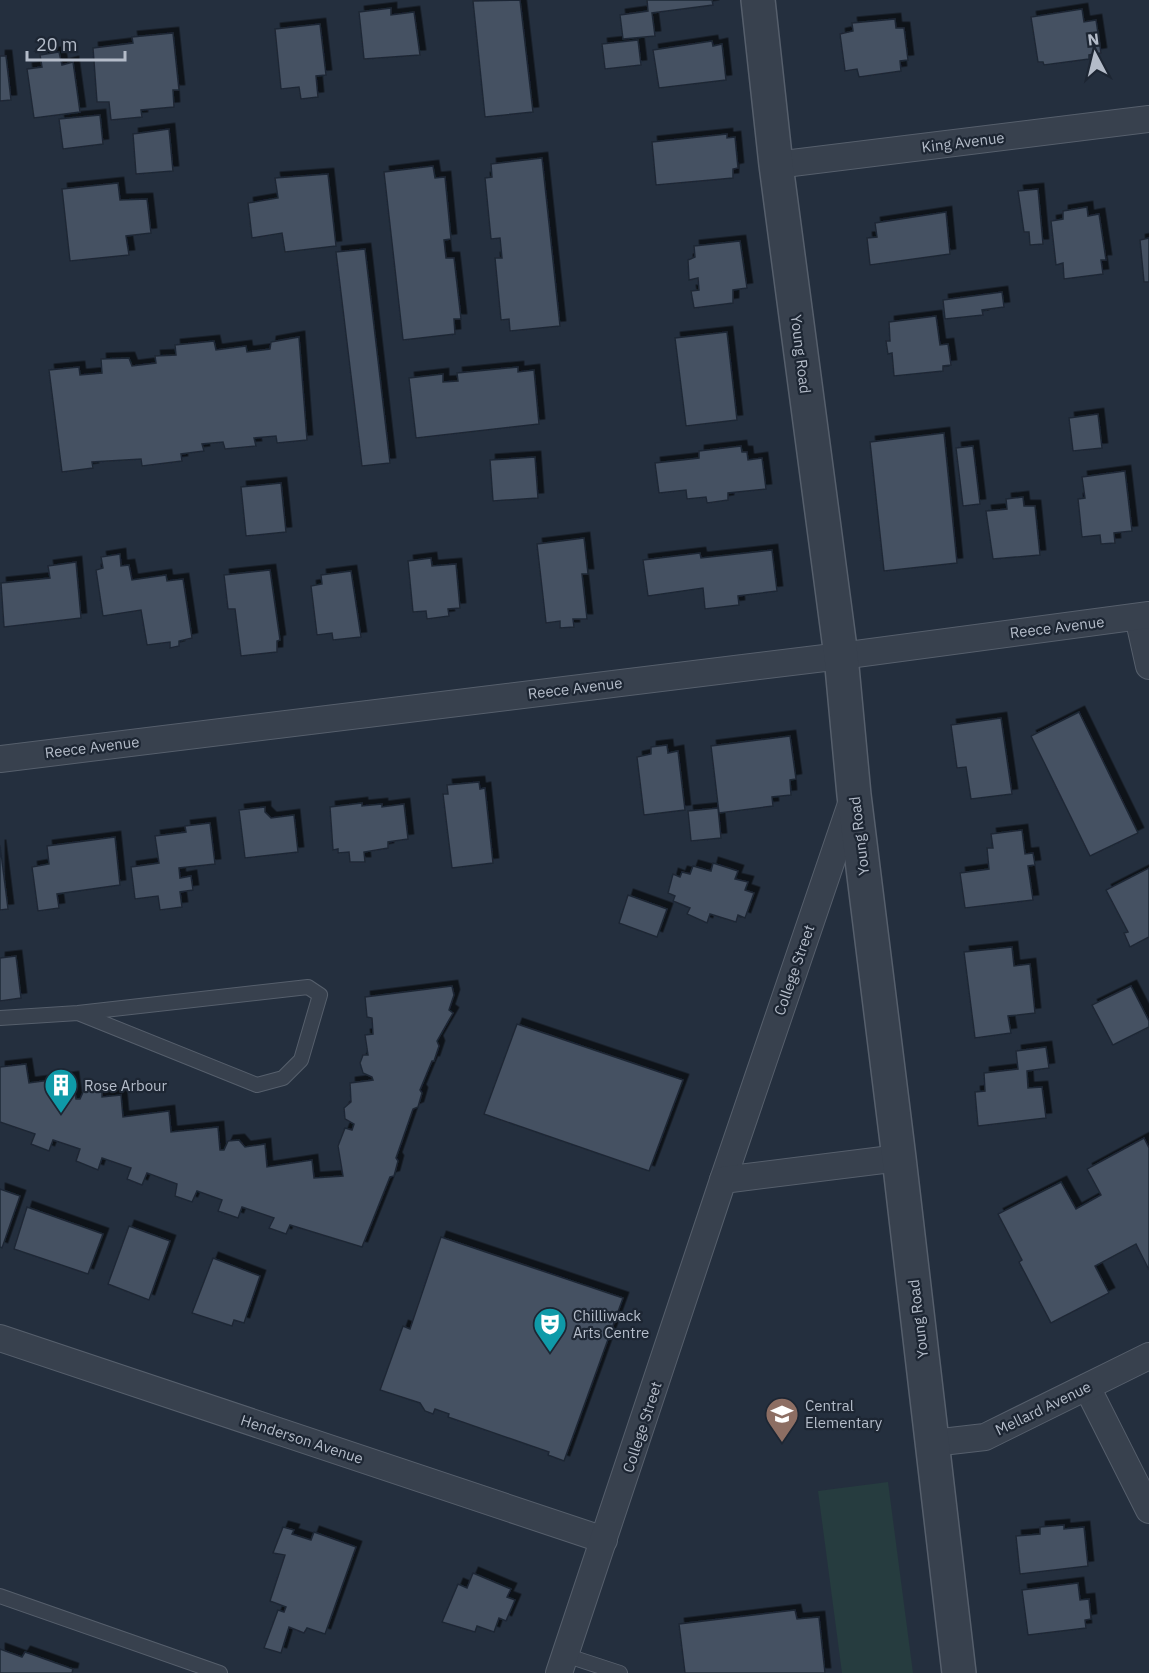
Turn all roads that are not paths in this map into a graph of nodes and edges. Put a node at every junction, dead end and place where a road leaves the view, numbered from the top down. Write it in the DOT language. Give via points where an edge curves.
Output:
graph roads {
  1 [pos="758,0"];
  2 [pos="1149,119"];
  3 [pos="777,165"];
  4 [pos="1143,616"];
  5 [pos="841,656"];
  6 [pos="1149,666"];
  7 [pos="0,759"];
  8 [pos="854,795"];
  9 [pos="78,1013"];
  10 [pos="0,1018"];
  11 [pos="899,1158"];
  12 [pos="723,1180"];
  13 [pos="0,1338"];
  14 [pos="1149,1356"];
  15 [pos="1087,1387"];
  16 [pos="933,1443"];
  17 [pos="1149,1510"];
  18 [pos="604,1540"];
  19 [pos="0,1596"];
  20 [pos="562,1664"];
  21 [pos="220,1673"];
  22 [pos="620,1673"];
  23 [pos="959,1673"];
  1 -- 3 [label="street, Young Road"];
  2 -- 3 [label="street, King Avenue"];
  3 -- 5 [label="street, Young Road"];
  4 -- 5 [label="street, Reece Avenue"];
  4 -- 6 [label="street"];
  5 -- 7 [label="street, Reece Avenue"];
  5 -- 8 [label="street, Young Road"];
  8 -- 11 [label="street, Young Road"];
  8 -- 12 [label="street, College Street"];
  9 -- 9 [label="lane" via="257,1085 283,1078 301,1060 320,995 308,987"];
  9 -- 10 [label="lane"];
  11 -- 12 [label="street"];
  11 -- 16 [label="street, Young Road"];
  12 -- 18 [label="street, College Street"];
  13 -- 18 [label="street, Henderson Avenue"];
  14 -- 15 [label="street, Mellard Avenue"];
  15 -- 16 [label="street, Mellard Avenue" via="985,1437"];
  15 -- 17 [label="street"];
  16 -- 23 [label="street, Young Road"];
  18 -- 20 [label="street, College Street"];
  19 -- 21 [label="lane"];
  20 -- 22 [label="lane"];
}
